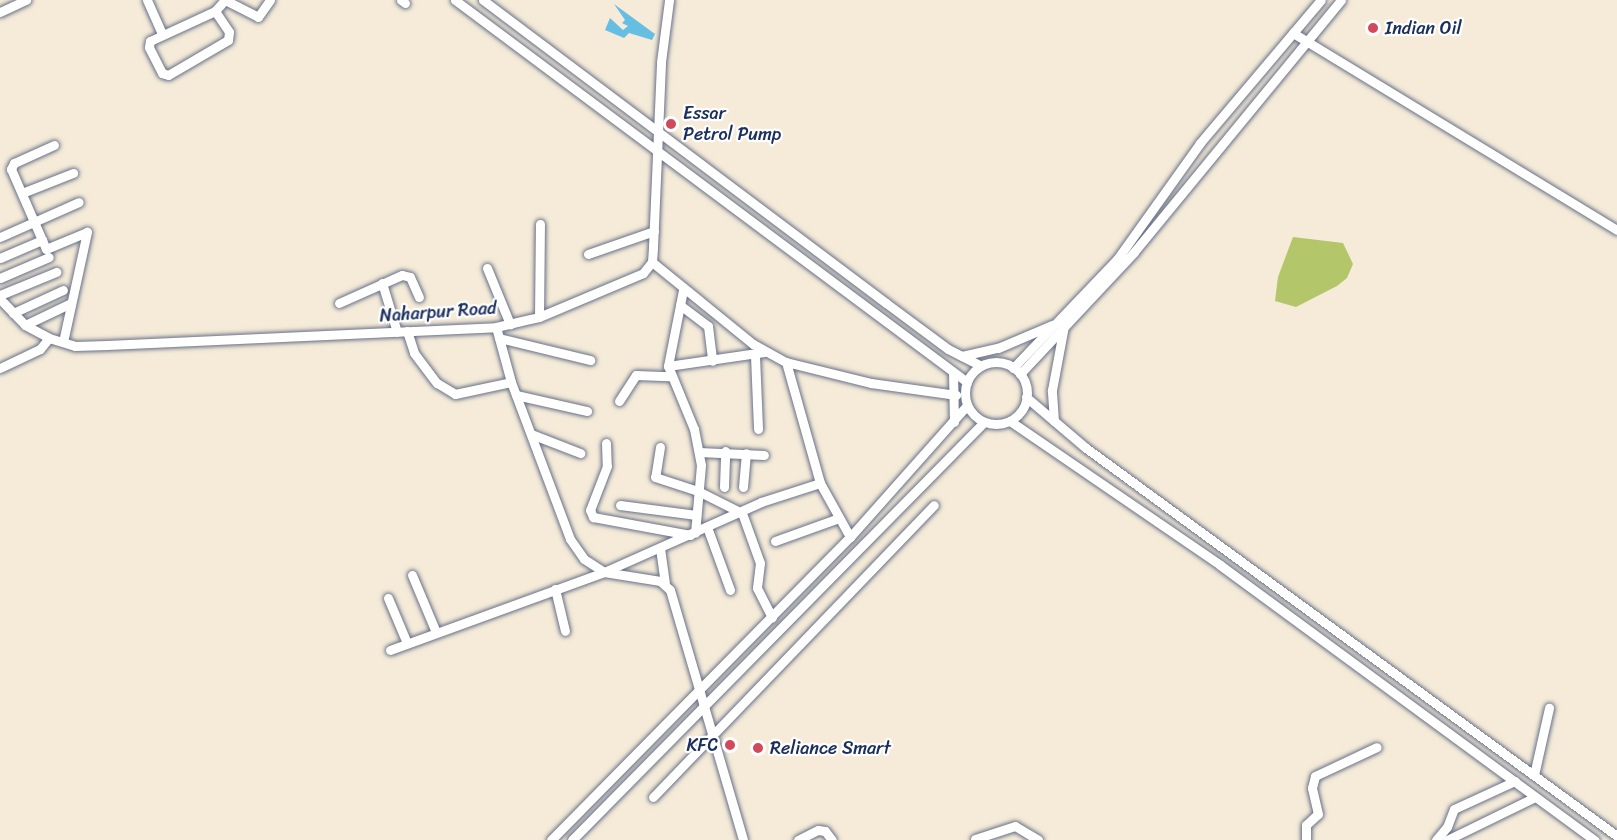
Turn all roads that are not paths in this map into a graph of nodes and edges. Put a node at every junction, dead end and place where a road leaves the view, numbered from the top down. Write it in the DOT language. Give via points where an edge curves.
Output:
graph roads {
  1 [pos="26,0"];
  2 [pos="147,0"];
  3 [pos="225,0"];
  4 [pos="270,0"];
  5 [pos="455,0"];
  6 [pos="483,0"];
  7 [pos="669,0"];
  8 [pos="1321,0"];
  9 [pos="1341,0"];
  10 [pos="215,11"];
  11 [pos="0,12"];
  12 [pos="1294,32"];
  13 [pos="162,34"];
  14 [pos="1310,37"];
  15 [pos="661,132"];
  16 [pos="54,145"];
  17 [pos="659,153"];
  18 [pos="73,173"];
  19 [pos="22,194"];
  20 [pos="79,202"];
  21 [pos="34,222"];
  22 [pos="540,224"];
  23 [pos="1617,230"];
  24 [pos="654,231"];
  25 [pos="0,237"];
  26 [pos="42,240"];
  27 [pos="588,254"];
  28 [pos="49,257"];
  29 [pos="0,258"];
  30 [pos="652,262"];
  31 [pos="487,268"];
  32 [pos="56,272"];
  33 [pos="0,278"];
  34 [pos="382,283"];
  35 [pos="63,290"];
  36 [pos="683,290"];
  37 [pos="0,297"];
  38 [pos="420,297"];
  39 [pos="339,303"];
  40 [pos="69,304"];
  41 [pos="680,304"];
  42 [pos="13,313"];
  43 [pos="539,317"];
  44 [pos="1062,323"];
  45 [pos="510,324"];
  46 [pos="25,325"];
  47 [pos="496,327"];
  48 [pos="402,332"];
  49 [pos="49,338"];
  50 [pos="499,338"];
  51 [pos="63,342"];
  52 [pos="760,354"];
  53 [pos="962,356"];
  54 [pos="591,360"];
  55 [pos="712,361"];
  56 [pos="786,362"];
  57 [pos="981,366"];
  58 [pos="0,368"];
  59 [pos="669,371"];
  60 [pos="1017,371"];
  61 [pos="953,372"];
  62 [pos="511,382"];
  63 [pos="967,382"];
  64 [pos="516,395"];
  65 [pos="956,395"];
  66 [pos="1026,397"];
  67 [pos="619,401"];
  68 [pos="967,405"];
  69 [pos="587,411"];
  70 [pos="1010,421"];
  71 [pos="1054,421"];
  72 [pos="954,422"];
  73 [pos="984,422"];
  74 [pos="758,429"];
  75 [pos="531,434"];
  76 [pos="606,444"];
  77 [pos="660,447"];
  78 [pos="725,451"];
  79 [pos="699,452"];
  80 [pos="580,453"];
  81 [pos="746,453"];
  82 [pos="764,455"];
  83 [pos="820,483"];
  84 [pos="743,486"];
  85 [pos="724,487"];
  86 [pos="698,491"];
  87 [pos="620,505"];
  88 [pos="934,505"];
  89 [pos="742,513"];
  90 [pos="696,515"];
  91 [pos="839,518"];
  92 [pos="708,527"];
  93 [pos="693,534"];
  94 [pos="850,537"];
  95 [pos="775,542"];
  96 [pos="660,548"];
  97 [pos="604,572"];
  98 [pos="412,575"];
  99 [pos="665,583"];
  100 [pos="555,590"];
  101 [pos="730,590"];
  102 [pos="388,598"];
  103 [pos="772,617"];
  104 [pos="565,631"];
  105 [pos="436,633"];
  106 [pos="407,643"];
  107 [pos="390,650"];
  108 [pos="698,692"];
  109 [pos="1429,696"];
  110 [pos="1549,708"];
  111 [pos="702,709"];
  112 [pos="1419,711"];
  113 [pos="714,736"];
  114 [pos="1377,747"];
  115 [pos="1534,775"];
  116 [pos="1515,781"];
  117 [pos="1535,796"];
  118 [pos="653,797"];
  119 [pos="1450,818"];
  120 [pos="1458,836"];
  121 [pos="1617,836"];
  122 [pos="551,840"];
  123 [pos="572,840"];
  124 [pos="743,840"];
  125 [pos="798,840"];
  126 [pos="832,840"];
  127 [pos="974,840"];
  128 [pos="1038,840"];
  129 [pos="1306,840"];
  130 [pos="1436,840"];
  131 [pos="1447,840"];
  132 [pos="1596,840"];
  1 -- 11 [label="street"];
  2 -- 13 [label="street"];
  3 -- 4 [label="street" via="258,17"];
  3 -- 10 [label="street"];
  5 -- 17 [label="street"];
  6 -- 15 [label="street"];
  7 -- 15 [label="street" via="661,62"];
  8 -- 12 [label="street"];
  9 -- 14 [label="street"];
  10 -- 13 [label="street"];
  10 -- 13 [label="street" via="229,32 228,40 168,75 162,73 149,47 150,40"];
  12 -- 14 [label="street"];
  12 -- 44 [label="street" via="1200,143 1118,258"];
  14 -- 23 [label="street"];
  14 -- 44 [label="street" via="1134,252"];
  15 -- 17 [label="street"];
  15 -- 53 [label="street"];
  16 -- 19 [label="street" via="10,166"];
  17 -- 24 [label="street"];
  17 -- 61 [label="street"];
  18 -- 19 [label="street"];
  19 -- 21 [label="street"];
  20 -- 21 [label="street"];
  21 -- 25 [label="street"];
  21 -- 26 [label="street"];
  22 -- 43 [label="street"];
  24 -- 27 [label="street"];
  24 -- 30 [label="street"];
  26 -- 29 [label="street"];
  26 -- 51 [label="street" via="46,249 87,232"];
  28 -- 33 [label="street"];
  30 -- 36 [label="street"];
  30 -- 43 [label="street, Naharpur Road" via="643,273"];
  31 -- 45 [label="street"];
  32 -- 37 [label="street"];
  34 -- 38 [label="street" via="407,275"];
  34 -- 39 [label="street"];
  34 -- 48 [label="street"];
  35 -- 42 [label="street"];
  36 -- 41 [label="street"];
  36 -- 52 [label="street"];
  37 -- 42 [label="street, Naharpur Road"];
  40 -- 46 [label="street"];
  41 -- 55 [label="street" via="708,326"];
  41 -- 59 [label="street"];
  42 -- 46 [label="street, Naharpur Road"];
  43 -- 45 [label="street, Naharpur Road"];
  44 -- 53 [label="street" via="998,348"];
  44 -- 60 [label="street"];
  44 -- 71 [label="street" via="1052,390"];
  45 -- 47 [label="street, Naharpur Road"];
  46 -- 49 [label="street, Naharpur Road"];
  47 -- 48 [label="street, Naharpur Road"];
  47 -- 50 [label="street"];
  48 -- 51 [label="street, Naharpur Road" via="107,345"];
  48 -- 62 [label="street" via="437,383 455,394"];
  49 -- 51 [label="street, Naharpur Road"];
  49 -- 58 [label="street" via="40,349"];
  50 -- 54 [label="street"];
  50 -- 62 [label="street"];
  52 -- 55 [label="street"];
  52 -- 56 [label="street"];
  52 -- 74 [label="street"];
  53 -- 57 [label="street"];
  55 -- 59 [label="street"];
  56 -- 65 [label="street" via="871,383"];
  56 -- 83 [label="street"];
  57 -- 60 [label="street" via="994,362"];
  57 -- 63 [label="street"];
  59 -- 67 [label="street" via="636,375"];
  59 -- 79 [label="street" via="694,429"];
  60 -- 66 [label="street"];
  61 -- 63 [label="street"];
  61 -- 65 [label="street"];
  62 -- 64 [label="street"];
  63 -- 68 [label="street"];
  64 -- 69 [label="street"];
  64 -- 75 [label="street"];
  65 -- 72 [label="street"];
  66 -- 70 [label="street" via="1021,411"];
  66 -- 71 [label="street"];
  68 -- 72 [label="street"];
  68 -- 73 [label="street"];
  70 -- 73 [label="street"];
  70 -- 112 [label="street" via="1220,565"];
  71 -- 109 [label="street"];
  72 -- 94 [label="street"];
  73 -- 111 [label="street"];
  75 -- 80 [label="street"];
  75 -- 97 [label="street" via="570,539 584,559"];
  76 -- 93 [label="street" via="607,466 590,510 593,517"];
  77 -- 86 [label="street" via="655,477"];
  78 -- 79 [label="street"];
  78 -- 81 [label="street"];
  78 -- 85 [label="street"];
  79 -- 86 [label="street"];
  81 -- 82 [label="street"];
  81 -- 84 [label="street"];
  83 -- 89 [label="street"];
  83 -- 91 [label="street"];
  86 -- 89 [label="street"];
  86 -- 90 [label="street"];
  87 -- 90 [label="street"];
  88 -- 113 [label="street"];
  89 -- 92 [label="street"];
  89 -- 103 [label="street" via="760,563 757,588"];
  90 -- 93 [label="street"];
  91 -- 94 [label="street"];
  91 -- 95 [label="street"];
  92 -- 93 [label="street"];
  92 -- 101 [label="street"];
  93 -- 96 [label="street"];
  94 -- 103 [label="street"];
  96 -- 97 [label="street"];
  96 -- 99 [label="street"];
  97 -- 99 [label="street"];
  97 -- 100 [label="street"];
  98 -- 105 [label="street"];
  99 -- 108 [label="street" via="676,607"];
  100 -- 104 [label="street"];
  100 -- 105 [label="street"];
  102 -- 106 [label="street"];
  103 -- 108 [label="street"];
  105 -- 106 [label="street"];
  106 -- 107 [label="street"];
  108 -- 111 [label="street"];
  108 -- 122 [label="street"];
  109 -- 112 [label="street"];
  109 -- 115 [label="street"];
  110 -- 115 [label="street"];
  111 -- 113 [label="street"];
  111 -- 123 [label="street"];
  112 -- 116 [label="street"];
  113 -- 118 [label="street"];
  113 -- 124 [label="street"];
  114 -- 129 [label="street" via="1316,776 1312,788 1318,814 1306,825"];
  115 -- 121 [label="street"];
  116 -- 117 [label="street"];
  116 -- 119 [label="street" via="1458,806"];
  117 -- 120 [label="street"];
  117 -- 132 [label="street"];
  119 -- 120 [label="street"];
  119 -- 130 [label="street"];
  120 -- 131 [label="street"];
  125 -- 126 [label="street" via="818,830 825,831"];
  127 -- 128 [label="street" via="1015,826"];
}
